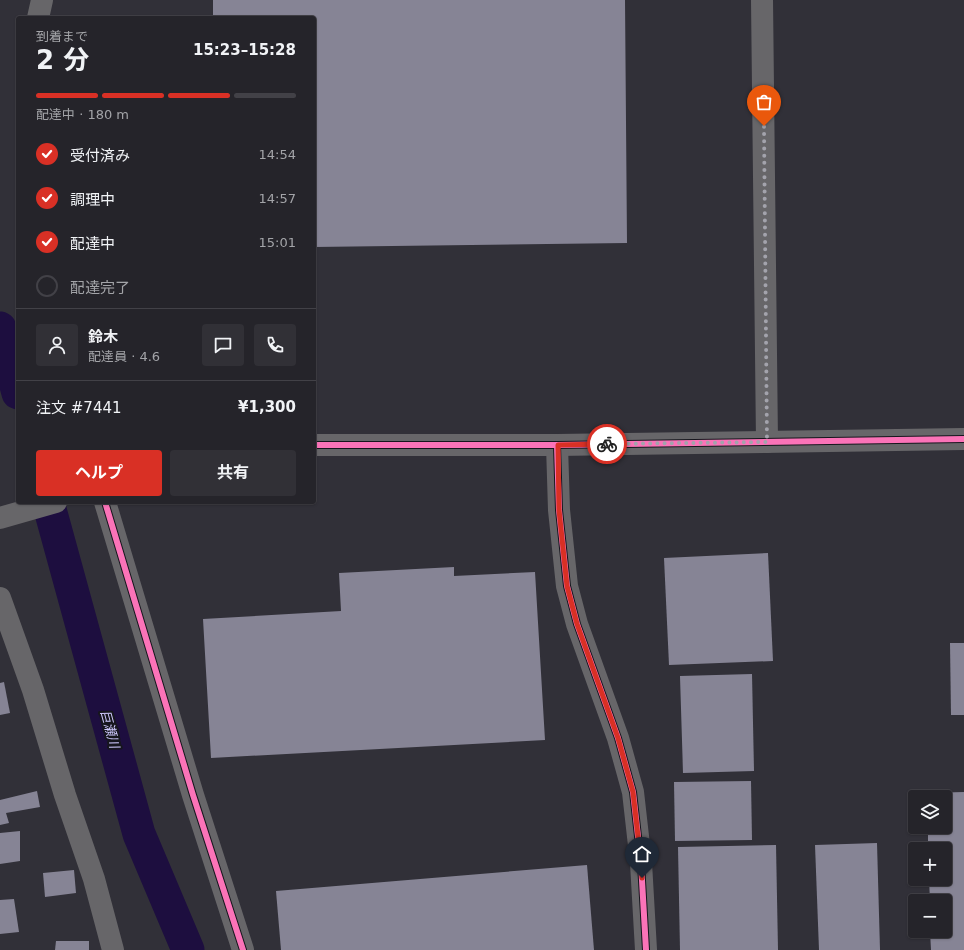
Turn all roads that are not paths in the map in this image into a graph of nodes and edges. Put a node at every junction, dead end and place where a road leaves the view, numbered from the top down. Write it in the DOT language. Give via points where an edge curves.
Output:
graph roads {
  1 [pos="42,0"];
  2 [pos="762,0"];
  3 [pos="38,16"];
  4 [pos="964,439"];
  5 [pos="767,442"];
  6 [pos="316,445"];
  7 [pos="558,445"];
  8 [pos="49,504"];
  9 [pos="106,504"];
  10 [pos="0,518"];
  11 [pos="0,598"];
  12 [pos="113,950"];
  13 [pos="243,950"];
  14 [pos="646,950"];
  1 -- 3 [label="street"];
  2 -- 5 [label="street"];
  4 -- 5 [label="street"];
  5 -- 7 [label="street"];
  6 -- 7 [label="street"];
  7 -- 14 [label="street" via="559,510 567,586 577,624 618,738 633,792 641,863"];
  8 -- 10 [label="street"];
  9 -- 13 [label="street" via="193,795"];
  11 -- 12 [label="street" via="33,690 94,879"];
}
